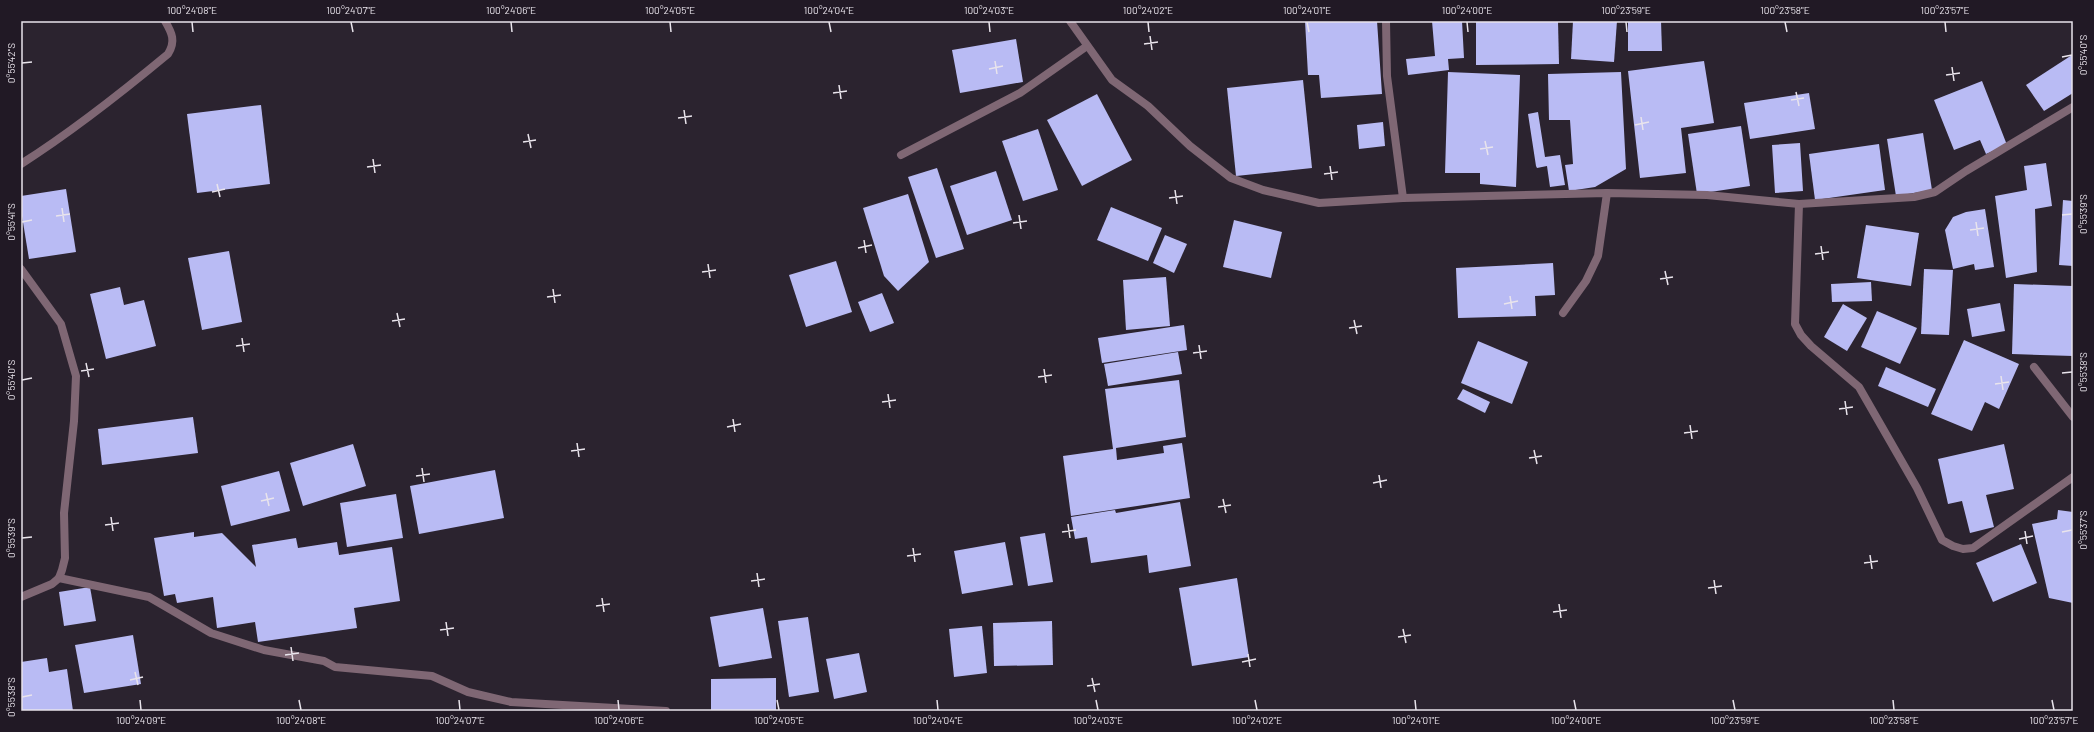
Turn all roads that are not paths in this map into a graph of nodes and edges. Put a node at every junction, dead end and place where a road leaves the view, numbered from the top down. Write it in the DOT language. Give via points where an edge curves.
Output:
graph roads {
  1 [pos="165,21"];
  2 [pos="1070,21"];
  3 [pos="1386,21"];
  4 [pos="1087,46"];
  5 [pos="2073,107"];
  6 [pos="901,155"];
  7 [pos="21,164"];
  8 [pos="1607,193"];
  9 [pos="1403,198"];
  10 [pos="1799,204"];
  11 [pos="21,269"];
  12 [pos="1563,313"];
  13 [pos="2034,367"];
  14 [pos="2073,417"];
  15 [pos="2073,477"];
  16 [pos="59,578"];
  17 [pos="21,597"];
  18 [pos="666,711"];
  1 -- 7 [label="street" via="173,38 168,54 130,86"];
  2 -- 4 [label="street"];
  3 -- 9 [label="street" via="1387,76"];
  4 -- 6 [label="street" via="1020,93"];
  4 -- 9 [label="street" via="1112,80 1148,106 1190,146 1231,178 1263,190 1319,203"];
  5 -- 10 [label="street" via="1935,192 1914,197"];
  8 -- 9 [label="street"];
  8 -- 10 [label="street" via="1707,195"];
  8 -- 12 [label="street" via="1598,256 1586,281"];
  10 -- 15 [label="street" via="1795,324 1811,346 1859,387 1917,488 1942,540 1963,549 1973,548"];
  11 -- 16 [label="street" via="61,324 76,376 64,513 65,558"];
  13 -- 14 [label="street"];
  16 -- 17 [label="street" via="52,584"];
  16 -- 18 [label="street" via="149,597 211,633 264,650 324,661 341,668 432,676 468,692 511,702"];
}
